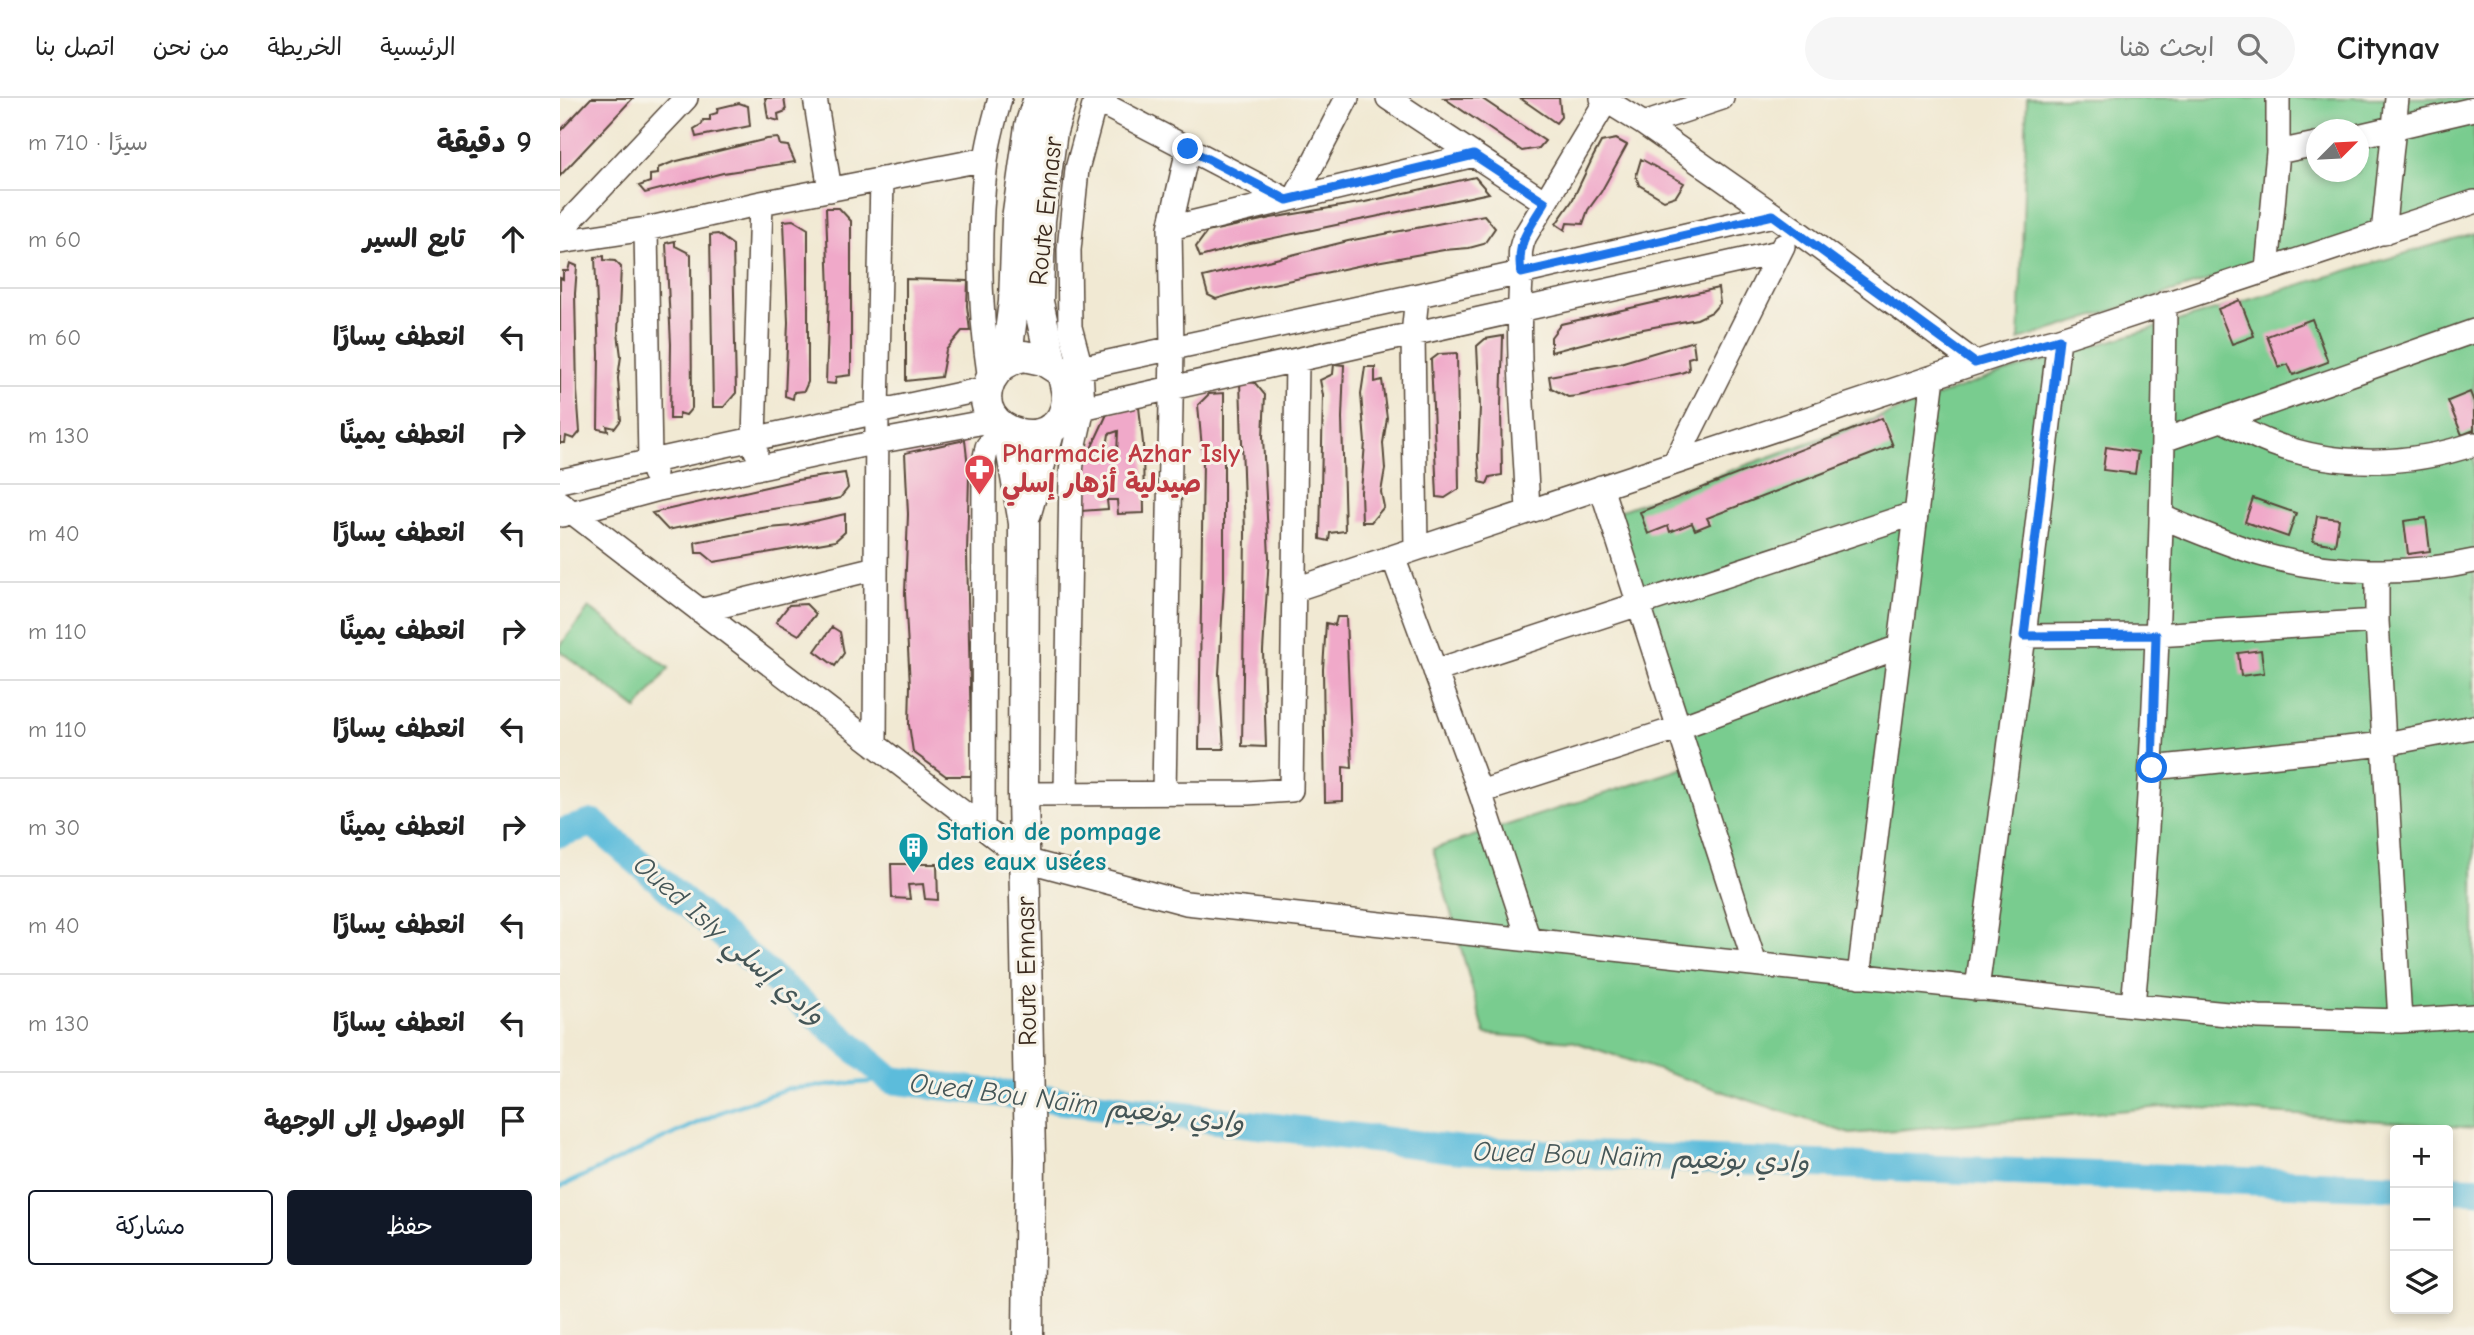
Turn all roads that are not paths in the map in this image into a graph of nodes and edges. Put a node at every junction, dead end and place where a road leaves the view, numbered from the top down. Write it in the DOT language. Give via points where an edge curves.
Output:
graph roads {
  1 [pos="685,98"];
  2 [pos="815,98"];
  3 [pos="1000,98"];
  4 [pos="1039,98"];
  5 [pos="1062,98"];
  6 [pos="1347,98"];
  7 [pos="1388,98"];
  8 [pos="1722,98"];
  9 [pos="2278,98"];
  10 [pos="2397,98"];
  11 [pos="1096,99"];
  12 [pos="1604,99"];
  13 [pos="2474,109"];
  14 [pos="1644,124"];
  15 [pos="2393,129"];
  16 [pos="2369,134"];
  17 [pos="2306,146"];
  18 [pos="1188,149"];
  19 [pos="2278,152"];
  20 [pos="1474,155"];
  21 [pos="986,159"];
  22 [pos="882,179"];
  23 [pos="830,190"];
  24 [pos="1291,199"];
  25 [pos="1545,202"];
  26 [pos="2474,202"];
  27 [pos="761,203"];
  28 [pos="1773,215"];
  29 [pos="1170,228"];
  30 [pos="646,229"];
  31 [pos="1794,229"];
  32 [pos="560,231"];
  33 [pos="2383,233"];
  34 [pos="560,242"];
  35 [pos="1779,252"];
  36 [pos="2267,270"];
  37 [pos="1521,273"];
  38 [pos="1417,296"];
  39 [pos="2165,303"];
  40 [pos="1519,312"];
  41 [pos="2474,331"];
  42 [pos="1413,335"];
  43 [pos="2059,339"];
  44 [pos="1172,348"];
  45 [pos="1297,360"];
  46 [pos="1975,363"];
  47 [pos="1065,368"];
  48 [pos="995,377"];
  49 [pos="1933,377"];
  50 [pos="1170,388"];
  51 [pos="877,412"];
  52 [pos="1066,416"];
  53 [pos="2222,420"];
  54 [pos="1002,426"];
  55 [pos="754,438"];
  56 [pos="2164,440"];
  57 [pos="877,442"];
  58 [pos="2474,444"];
  59 [pos="650,461"];
  60 [pos="1675,462"];
  61 [pos="759,467"];
  62 [pos="560,481"];
  63 [pos="1601,487"];
  64 [pos="659,489"];
  65 [pos="564,511"];
  66 [pos="1528,512"];
  67 [pos="1916,513"];
  68 [pos="2162,517"];
  69 [pos="1024,523"];
  70 [pos="1416,549"];
  71 [pos="1392,557"];
  72 [pos="2474,561"];
  73 [pos="876,568"];
  74 [pos="2377,571"];
  75 [pos="1293,590"];
  76 [pos="1638,603"];
  77 [pos="700,611"];
  78 [pos="2377,621"];
  79 [pos="2156,635"];
  80 [pos="2024,636"];
  81 [pos="1899,647"];
  82 [pos="1435,671"];
  83 [pos="2474,727"];
  84 [pos="1678,728"];
  85 [pos="2385,744"];
  86 [pos="875,745"];
  87 [pos="2152,768"];
  88 [pos="1164,792"];
  89 [pos="1480,792"];
  90 [pos="1066,793"];
  91 [pos="1023,794"];
  92 [pos="983,827"];
  93 [pos="1025,860"];
  94 [pos="1529,940"];
  95 [pos="1755,964"];
  96 [pos="1859,976"];
  97 [pos="1977,989"];
  98 [pos="2133,1005"];
  99 [pos="2474,1016"];
  100 [pos="2400,1021"];
  101 [pos="1028,1335"];
  1 -- 32 [label="street"];
  2 -- 23 [label="street"];
  3 -- 21 [label="street"];
  4 -- 48 [label="main road, Route Ennasr" via="1030,127 1017,219 1014,302"];
  5 -- 47 [label="main road, Route Ennasr" via="1052,131 1040,220 1038,302"];
  6 -- 24 [label="street"];
  7 -- 20 [label="street"];
  8 -- 14 [label="street"];
  9 -- 19 [label="street"];
  10 -- 15 [label="street"];
  11 -- 18 [label="street"];
  11 -- 47 [label="street" via="1077,169"];
  12 -- 14 [label="street"];
  12 -- 25 [label="street"];
  13 -- 15 [label="street"];
  14 -- 28 [label="street"];
  15 -- 16 [label="street"];
  15 -- 33 [label="street"];
  17 -- 19 [label="street"];
  18 -- 24 [label="street"];
  18 -- 29 [label="street"];
  19 -- 36 [label="street"];
  20 -- 24 [label="street"];
  20 -- 25 [label="street"];
  21 -- 22 [label="street"];
  21 -- 48 [label="street" via="981,257 984,337"];
  22 -- 23 [label="street"];
  22 -- 51 [label="street"];
  23 -- 27 [label="street"];
  24 -- 29 [label="street"];
  25 -- 37 [label="street" via="1521,245"];
  26 -- 33 [label="street"];
  27 -- 30 [label="street"];
  27 -- 55 [label="street"];
  28 -- 31 [label="street"];
  28 -- 37 [label="street"];
  29 -- 44 [label="street"];
  30 -- 34 [label="street"];
  30 -- 59 [label="street"];
  31 -- 35 [label="street"];
  31 -- 46 [label="street"];
  33 -- 36 [label="street"];
  35 -- 40 [label="street"];
  35 -- 60 [label="street"];
  36 -- 39 [label="street"];
  37 -- 38 [label="street"];
  37 -- 40 [label="street"];
  38 -- 42 [label="street"];
  38 -- 44 [label="street"];
  39 -- 43 [label="street"];
  39 -- 56 [label="street"];
  40 -- 42 [label="street"];
  40 -- 66 [label="street"];
  41 -- 53 [label="street"];
  42 -- 45 [label="street"];
  42 -- 70 [label="street"];
  43 -- 46 [label="street"];
  43 -- 80 [label="street"];
  44 -- 47 [label="street"];
  44 -- 50 [label="street"];
  45 -- 50 [label="street"];
  45 -- 75 [label="street"];
  46 -- 49 [label="street"];
  47 -- 48 [label="main road" via="1034,357 1014,358"];
  47 -- 52 [label="main road"];
  48 -- 51 [label="street"];
  48 -- 54 [label="main road" via="989,410"];
  49 -- 60 [label="street"];
  49 -- 67 [label="street"];
  50 -- 52 [label="street"];
  50 -- 88 [label="street"];
  51 -- 55 [label="street"];
  51 -- 57 [label="street"];
  52 -- 54 [label="main road" via="1029,436"];
  52 -- 69 [label="main road, Route Ennasr"];
  52 -- 90 [label="street" via="1073,453"];
  53 -- 56 [label="street"];
  53 -- 58 [label="street" via="2271,443 2350,460 2414,459"];
  54 -- 57 [label="street"];
  54 -- 69 [label="main road, Route Ennasr"];
  54 -- 92 [label="street" via="987,447 984,462"];
  55 -- 59 [label="street"];
  55 -- 61 [label="street"];
  56 -- 68 [label="street"];
  57 -- 61 [label="street"];
  57 -- 73 [label="street"];
  59 -- 62 [label="street"];
  59 -- 64 [label="street"];
  60 -- 63 [label="street"];
  61 -- 64 [label="street"];
  63 -- 66 [label="street"];
  63 -- 76 [label="street"];
  64 -- 65 [label="street"];
  65 -- 77 [label="street"];
  66 -- 70 [label="street"];
  67 -- 76 [label="street"];
  67 -- 81 [label="street"];
  68 -- 74 [label="street" via="2269,557"];
  68 -- 79 [label="street"];
  69 -- 91 [label="main road, Route Ennasr"];
  70 -- 71 [label="street"];
  71 -- 75 [label="street"];
  71 -- 82 [label="street"];
  72 -- 74 [label="street"];
  73 -- 77 [label="street"];
  73 -- 86 [label="street"];
  74 -- 78 [label="street"];
  75 -- 88 [label="street" via="1291,790"];
  76 -- 82 [label="street"];
  76 -- 84 [label="street"];
  77 -- 86 [label="street"];
  78 -- 79 [label="street"];
  78 -- 85 [label="street"];
  79 -- 80 [label="street"];
  79 -- 87 [label="street"];
  80 -- 97 [label="street"];
  81 -- 84 [label="street"];
  81 -- 96 [label="street"];
  82 -- 89 [label="street"];
  83 -- 85 [label="street"];
  84 -- 89 [label="street"];
  84 -- 95 [label="street"];
  85 -- 87 [label="street"];
  85 -- 100 [label="street"];
  86 -- 92 [label="street"];
  87 -- 98 [label="street"];
  88 -- 90 [label="street"];
  89 -- 94 [label="street"];
  90 -- 91 [label="street"];
  91 -- 93 [label="main road, Route Ennasr"];
  92 -- 93 [label="street"];
  93 -- 94 [label="street" via="1186,903"];
  93 -- 101 [label="main road, Route Ennasr"];
  94 -- 95 [label="street"];
  95 -- 96 [label="street"];
  96 -- 97 [label="street"];
  97 -- 98 [label="street"];
  98 -- 100 [label="street" via="2259,1017"];
  99 -- 100 [label="street"];
}
